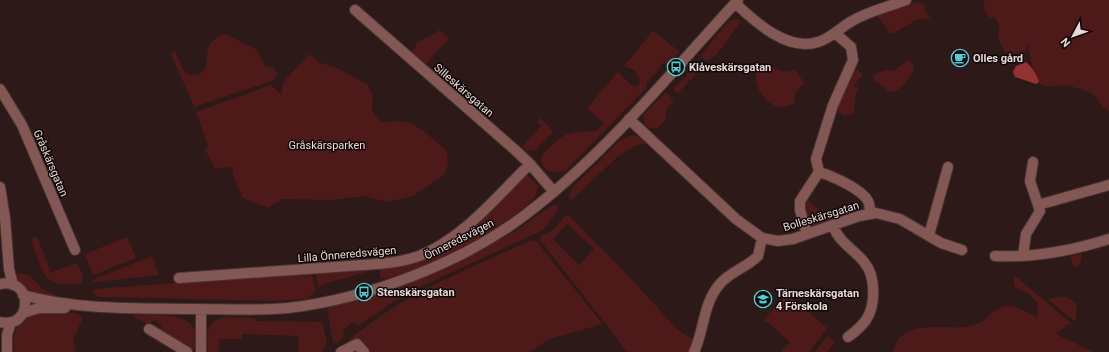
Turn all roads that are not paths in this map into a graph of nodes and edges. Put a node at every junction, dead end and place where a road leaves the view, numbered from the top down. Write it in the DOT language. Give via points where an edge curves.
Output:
graph roads {
  1 [pos="906,0"];
  2 [pos="737,2"];
  3 [pos="355,10"];
  4 [pos="835,33"];
  5 [pos="0,89"];
  6 [pos="628,119"];
  7 [pos="1033,162"];
  8 [pos="530,164"];
  9 [pos="948,167"];
  10 [pos="819,172"];
  11 [pos="1109,185"];
  12 [pos="0,187"];
  13 [pos="554,192"];
  14 [pos="1038,205"];
  15 [pos="870,214"];
  16 [pos="833,225"];
  17 [pos="807,234"];
  18 [pos="929,236"];
  19 [pos="762,238"];
  20 [pos="1109,239"];
  21 [pos="75,250"];
  22 [pos="962,250"];
  23 [pos="995,256"];
  24 [pos="1023,256"];
  25 [pos="179,278"];
  26 [pos="0,284"];
  27 [pos="13,285"];
  28 [pos="23,295"];
  29 [pos="101,306"];
  30 [pos="201,309"];
  31 [pos="23,313"];
  32 [pos="0,322"];
  33 [pos="11,322"];
  34 [pos="149,329"];
  35 [pos="848,337"];
  36 [pos="698,350"];
  37 [pos="7,352"];
  38 [pos="187,352"];
  39 [pos="201,352"];
  40 [pos="341,352"];
  41 [pos="364,352"];
  1 -- 4 [label="street" via="852,21"];
  2 -- 4 [label="street" via="761,24 784,39 796,43 818,42"];
  2 -- 6 [label="street, Önneredsvägen"];
  3 -- 8 [label="street, Silleskärsgatan"];
  4 -- 10 [label="street" via="851,46 852,60 833,105 816,159"];
  5 -- 21 [label="street, Gråskärsgatan" via="22,125"];
  6 -- 13 [label="street, Önneredsvägen"];
  6 -- 19 [label="street" via="736,219"];
  7 -- 14 [label="street" via="1030,181"];
  8 -- 13 [label="street, Silleskärsgatan"];
  8 -- 25 [label="street, Lilla Önneredsvägen" via="459,233 433,250 404,261"];
  9 -- 18 [label="street"];
  10 -- 15 [label="street" via="837,178 865,197 870,204"];
  10 -- 17 [label="street" via="800,201"];
  11 -- 14 [label="street"];
  12 -- 27 [label="street"];
  13 -- 30 [label="street, Önneredsvägen" via="520,219 491,237 441,264 392,283 334,300 298,307 255,310"];
  14 -- 24 [label="street" via="1039,215 1026,234"];
  15 -- 16 [label="street, Bolleskärsgatan"];
  15 -- 18 [label="street, Bolleskärsgatan" via="893,216"];
  16 -- 17 [label="street, Bolleskärsgatan"];
  16 -- 35 [label="street" via="841,240 864,261 872,279 870,314"];
  17 -- 19 [label="street, Bolleskärsgatan" via="785,240"];
  18 -- 22 [label="street, Bolleskärsgatan"];
  19 -- 36 [label="street" via="758,256 717,287 706,311"];
  20 -- 24 [label="street" via="1063,252"];
  23 -- 24 [label="street"];
  26 -- 27 [label="street"];
  27 -- 28 [label="street"];
  28 -- 29 [label="street, Önneredsvägen" via="50,301"];
  28 -- 31 [label="street" via="26,304"];
  29 -- 30 [label="street, Önneredsvägen"];
  29 -- 31 [label="street, Önneredsvägen" via="39,308"];
  30 -- 39 [label="street"];
  31 -- 33 [label="street"];
  32 -- 33 [label="street"];
  33 -- 37 [label="street" via="7,335"];
  34 -- 38 [label="street"];
  40 -- 41 [label="street" via="357,344"];
}
